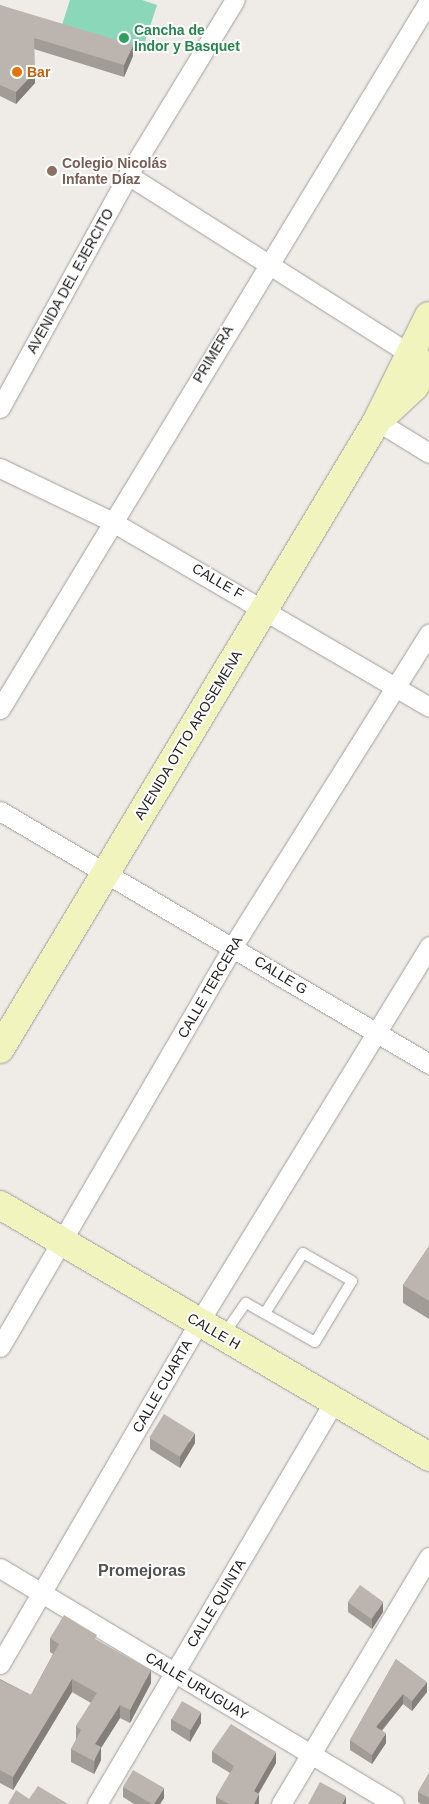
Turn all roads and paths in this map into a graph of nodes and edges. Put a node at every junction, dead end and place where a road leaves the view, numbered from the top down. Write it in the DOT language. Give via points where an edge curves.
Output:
graph roads {
  1 [pos="234,0"];
  2 [pos="426,3"];
  3 [pos="128,175"];
  4 [pos="268,264"];
  5 [pos="429,316"];
  6 [pos="418,359"];
  7 [pos="0,408"];
  8 [pos="377,421"];
  9 [pos="429,453"];
  10 [pos="0,468"];
  11 [pos="111,521"];
  12 [pos="265,608"];
  13 [pos="429,633"];
  14 [pos="396,686"];
  15 [pos="429,707"];
  16 [pos="0,709"];
  17 [pos="0,811"];
  18 [pos="105,875"];
  19 [pos="233,946"];
  20 [pos="429,946"];
  21 [pos="377,1034"];
  22 [pos="0,1049"];
  23 [pos="429,1064"];
  24 [pos="0,1205"];
  25 [pos="62,1242"];
  26 [pos="265,1313"];
  27 [pos="199,1322"];
  28 [pos="222,1336"];
  29 [pos="0,1347"];
  30 [pos="334,1402"];
  31 [pos="429,1457"];
  32 [pos="429,1557"];
  33 [pos="0,1568"];
  34 [pos="42,1593"];
  35 [pos="0,1664"];
  36 [pos="174,1672"];
  37 [pos="309,1753"];
  38 [pos="97,1804"];
  39 [pos="281,1804"];
  40 [pos="394,1804"];
  1 -- 3 [label="street, AVENIDA DEL EJERCITO"];
  2 -- 4 [label="street, PRIMERA"];
  3 -- 4 [label="street"];
  3 -- 7 [label="street, AVENIDA DEL EJERCITO"];
  4 -- 6 [label="street"];
  4 -- 11 [label="street, PRIMERA"];
  5 -- 6 [label="main road, AVENIDA OTTO AROSEMENA"];
  6 -- 8 [label="main road, AVENIDA OTTO AROSEMENA" via="414,387"];
  8 -- 9 [label="street"];
  8 -- 12 [label="main road, AVENIDA OTTO AROSEMENA"];
  10 -- 11 [label="street, CALLE F"];
  11 -- 12 [label="street, CALLE F"];
  11 -- 16 [label="street, PRIMERA"];
  12 -- 14 [label="street, CALLE F"];
  12 -- 18 [label="main road, AVENIDA OTTO AROSEMENA"];
  13 -- 14 [label="street, CALLE TERCERA"];
  14 -- 15 [label="street, CALLE F"];
  14 -- 19 [label="street, CALLE TERCERA"];
  17 -- 18 [label="street, CALLE G"];
  18 -- 19 [label="street, CALLE G"];
  18 -- 22 [label="main road, AVENIDA OTTO AROSEMENA"];
  19 -- 21 [label="street, CALLE G"];
  19 -- 25 [label="street, CALLE TERCERA"];
  20 -- 21 [label="street, CALLE CUARTA"];
  21 -- 23 [label="street, CALLE G"];
  21 -- 27 [label="street, CALLE CUARTA"];
  24 -- 25 [label="main road, CALLE H"];
  25 -- 27 [label="main road, CALLE H"];
  25 -- 29 [label="street, CALLE TERCERA"];
  26 -- 26 [label="lane" via="315,1342 352,1281 303,1253"];
  26 -- 28 [label="lane" via="244,1303"];
  27 -- 28 [label="main road, CALLE H"];
  27 -- 34 [label="street, CALLE CUARTA"];
  28 -- 30 [label="main road, CALLE H"];
  30 -- 31 [label="main road, CALLE H"];
  30 -- 36 [label="street, CALLE QUINTA"];
  32 -- 37 [label="street"];
  33 -- 34 [label="street, CALLE URUGUAY"];
  34 -- 35 [label="street, CALLE CUARTA"];
  34 -- 36 [label="street, CALLE URUGUAY"];
  36 -- 37 [label="street, CALLE URUGUAY"];
  36 -- 38 [label="street, CALLE QUINTA"];
  37 -- 39 [label="street"];
  37 -- 40 [label="street, CALLE URUGUAY"];
}
